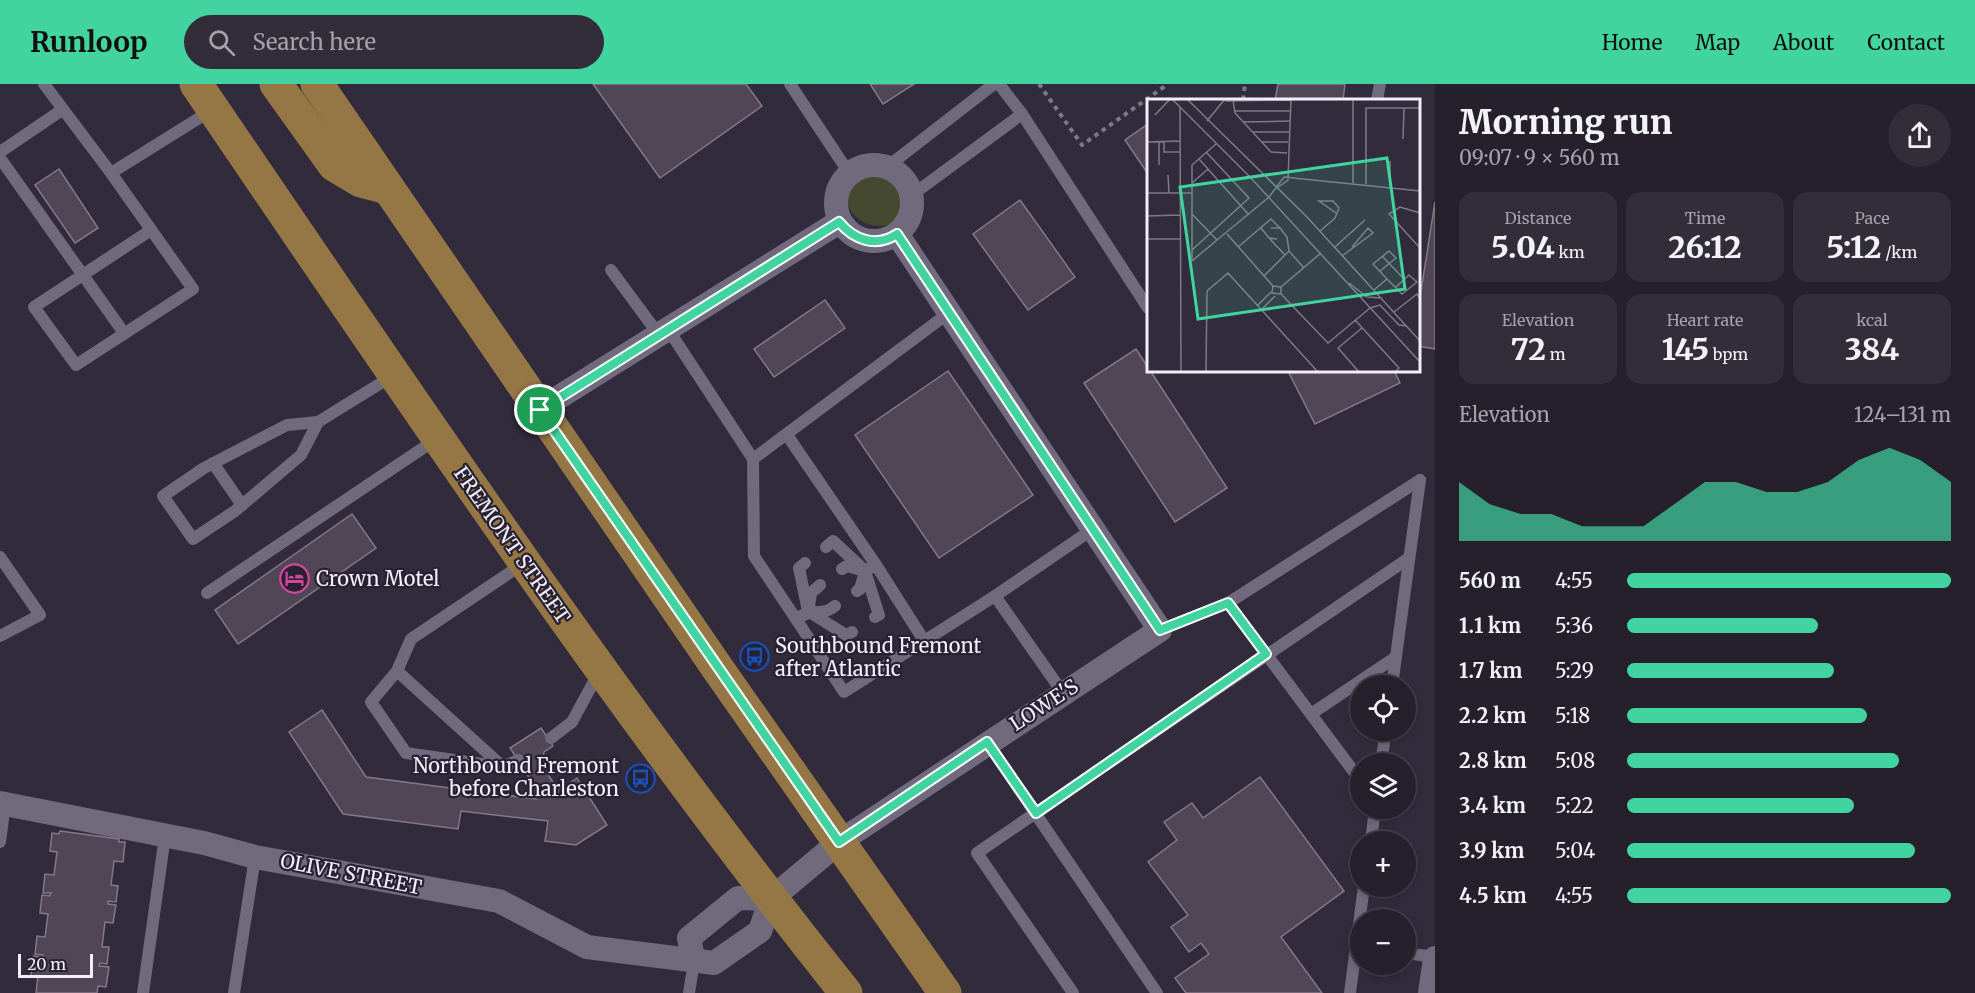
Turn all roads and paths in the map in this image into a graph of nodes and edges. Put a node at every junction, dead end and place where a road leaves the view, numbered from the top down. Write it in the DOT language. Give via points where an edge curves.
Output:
graph roads {
  1 [pos="44,84"];
  2 [pos="276,84"];
  3 [pos="317,84"];
  4 [pos="790,84"];
  5 [pos="994,84"];
  6 [pos="999,84"];
  7 [pos="1039,84"];
  8 [pos="1168,84"];
  9 [pos="1245,84"];
  10 [pos="1380,84"];
  11 [pos="205,97"];
  12 [pos="1243,99"];
  13 [pos="1377,99"];
  14 [pos="62,110"];
  15 [pos="1022,114"];
  16 [pos="0,152"];
  17 [pos="0,158"];
  18 [pos="887,167"];
  19 [pos="111,173"];
  20 [pos="849,173"];
  21 [pos="388,188"];
  22 [pos="912,195"];
  23 [pos="839,222"];
  24 [pos="151,230"];
  25 [pos="897,234"];
  26 [pos="611,270"];
  27 [pos="82,275"];
  28 [pos="1147,305"];
  29 [pos="950,312"];
  30 [pos="664,332"];
  31 [pos="124,333"];
  32 [pos="395,375"];
  33 [pos="540,410"];
  34 [pos="318,422"];
  35 [pos="787,435"];
  36 [pos="438,438"];
  37 [pos="753,459"];
  38 [pos="213,463"];
  39 [pos="242,505"];
  40 [pos="1093,529"];
  41 [pos="826,547"];
  42 [pos="0,557"];
  43 [pos="1409,558"];
  44 [pos="524,563"];
  45 [pos="805,563"];
  46 [pos="871,568"];
  47 [pos="842,569"];
  48 [pos="820,585"];
  49 [pos="857,591"];
  50 [pos="207,593"];
  51 [pos="995,596"];
  52 [pos="1228,603"];
  53 [pos="836,606"];
  54 [pos="808,611"];
  55 [pos="875,617"];
  56 [pos="795,619"];
  57 [pos="1160,630"];
  58 [pos="852,632"];
  59 [pos="0,636"];
  60 [pos="923,639"];
  61 [pos="1266,654"];
  62 [pos="1396,657"];
  63 [pos="397,671"];
  64 [pos="600,671"];
  65 [pos="1394,675"];
  66 [pos="1063,693"];
  67 [pos="1311,714"];
  68 [pos="551,738"];
  69 [pos="987,742"];
  70 [pos="518,760"];
  71 [pos="503,767"];
  72 [pos="1350,767"];
  73 [pos="3,804"];
  74 [pos="1036,813"];
  75 [pos="165,836"];
  76 [pos="0,842"];
  77 [pos="839,842"];
  78 [pos="255,857"];
  79 [pos="771,899"];
  80 [pos="1416,954"];
  81 [pos="1435,957"];
  82 [pos="694,962"];
  83 [pos="1353,975"];
  84 [pos="143,993"];
  85 [pos="234,993"];
  86 [pos="689,993"];
  87 [pos="846,993"];
  88 [pos="945,993"];
  89 [pos="1073,993"];
  90 [pos="1157,993"];
  91 [pos="1350,993"];
  92 [pos="1430,993"];
  1 -- 14 [label="lane"];
  2 -- 21 [label="main road" via="334,165 361,181"];
  3 -- 21 [label="main road"];
  4 -- 20 [label="lane"];
  5 -- 18 [label="lane"];
  6 -- 15 [label="lane"];
  7 -- 8 [label="path" via="1082,145"];
  9 -- 12 [label="path"];
  10 -- 13 [label="lane"];
  11 -- 19 [label="lane"];
  11 -- 32 [label="main road, FREMONT STREET"];
  14 -- 16 [label="lane"];
  14 -- 19 [label="lane"];
  15 -- 22 [label="lane"];
  15 -- 28 [label="lane"];
  17 -- 27 [label="lane"];
  18 -- 20 [label="street" via="861,166"];
  18 -- 22 [label="street" via="899,174"];
  19 -- 24 [label="lane"];
  20 -- 23 [label="street" via="835,196"];
  21 -- 33 [label="main road"];
  22 -- 25 [label="street" via="909,219"];
  23 -- 25 [label="street" via="848,232 871,242"];
  23 -- 30 [label="street"];
  24 -- 27 [label="lane"];
  24 -- 31 [label="lane" via="193,289"];
  25 -- 29 [label="street"];
  26 -- 30 [label="lane"];
  27 -- 31 [label="lane"];
  27 -- 31 [label="lane" via="34,307 62,346 76,365"];
  29 -- 35 [label="lane"];
  29 -- 40 [label="street"];
  30 -- 33 [label="street"];
  30 -- 37 [label="lane"];
  32 -- 34 [label="lane"];
  32 -- 36 [label="main road, FREMONT STREET"];
  33 -- 77 [label="main road"];
  34 -- 38 [label="lane" via="287,425"];
  34 -- 39 [label="lane" via="301,455"];
  35 -- 37 [label="lane"];
  35 -- 46 [label="lane"];
  36 -- 44 [label="main road, FREMONT STREET"];
  36 -- 50 [label="lane"];
  37 -- 56 [label="lane" via="754,555"];
  38 -- 39 [label="lane"];
  38 -- 39 [label="lane" via="163,496 193,539"];
  40 -- 51 [label="lane"];
  40 -- 57 [label="street"];
  41 -- 46 [label="lane" via="833,541"];
  42 -- 59 [label="lane" via="40,615"];
  43 -- 52 [label="lane" via="1420,480"];
  43 -- 61 [label="lane"];
  43 -- 62 [label="lane"];
  44 -- 63 [label="lane" via="411,639"];
  44 -- 64 [label="main road, FREMONT STREET"];
  45 -- 54 [label="lane" via="799,568"];
  46 -- 47 [label="lane"];
  46 -- 49 [label="lane"];
  46 -- 55 [label="lane" via="879,615"];
  46 -- 60 [label="lane"];
  48 -- 54 [label="lane" via="811,593"];
  51 -- 60 [label="lane"];
  51 -- 66 [label="lane"];
  52 -- 57 [label="lane"];
  52 -- 61 [label="lane"];
  53 -- 54 [label="lane" via="828,612"];
  54 -- 56 [label="lane"];
  54 -- 58 [label="lane" via="846,635"];
  56 -- 60 [label="lane" via="844,692"];
  57 -- 66 [label="street, LOWE'S"];
  61 -- 67 [label="lane"];
  61 -- 74 [label="lane"];
  62 -- 65 [label="lane"];
  62 -- 67 [label="lane"];
  63 -- 71 [label="lane"];
  63 -- 71 [label="lane" via="371,702 406,753"];
  64 -- 68 [label="lane" via="572,722"];
  64 -- 79 [label="main road, FREMONT STREET"];
  66 -- 69 [label="street, LOWE'S"];
  67 -- 72 [label="lane"];
  69 -- 74 [label="lane"];
  69 -- 77 [label="street, LOWE'S"];
  70 -- 71 [label="lane"];
  73 -- 75 [label="street, OLIVE STREET"];
  73 -- 76 [label="lane"];
  74 -- 89 [label="lane" via="976,853"];
  74 -- 90 [label="lane"];
  75 -- 78 [label="street, OLIVE STREET"];
  75 -- 84 [label="lane"];
  77 -- 79 [label="street"];
  77 -- 88 [label="main road"];
  78 -- 82 [label="street, OLIVE STREET" via="499,901 587,946"];
  78 -- 85 [label="lane"];
  79 -- 82 [label="street, OLIVE STREET" via="760,931 714,963"];
  79 -- 82 [label="street" via="738,898 689,938"];
  79 -- 87 [label="main road, FREMONT STREET"];
  80 -- 81 [label="lane"];
  81 -- 92 [label="street"];
  82 -- 86 [label="lane"];
  83 -- 91 [label="lane"];
}
